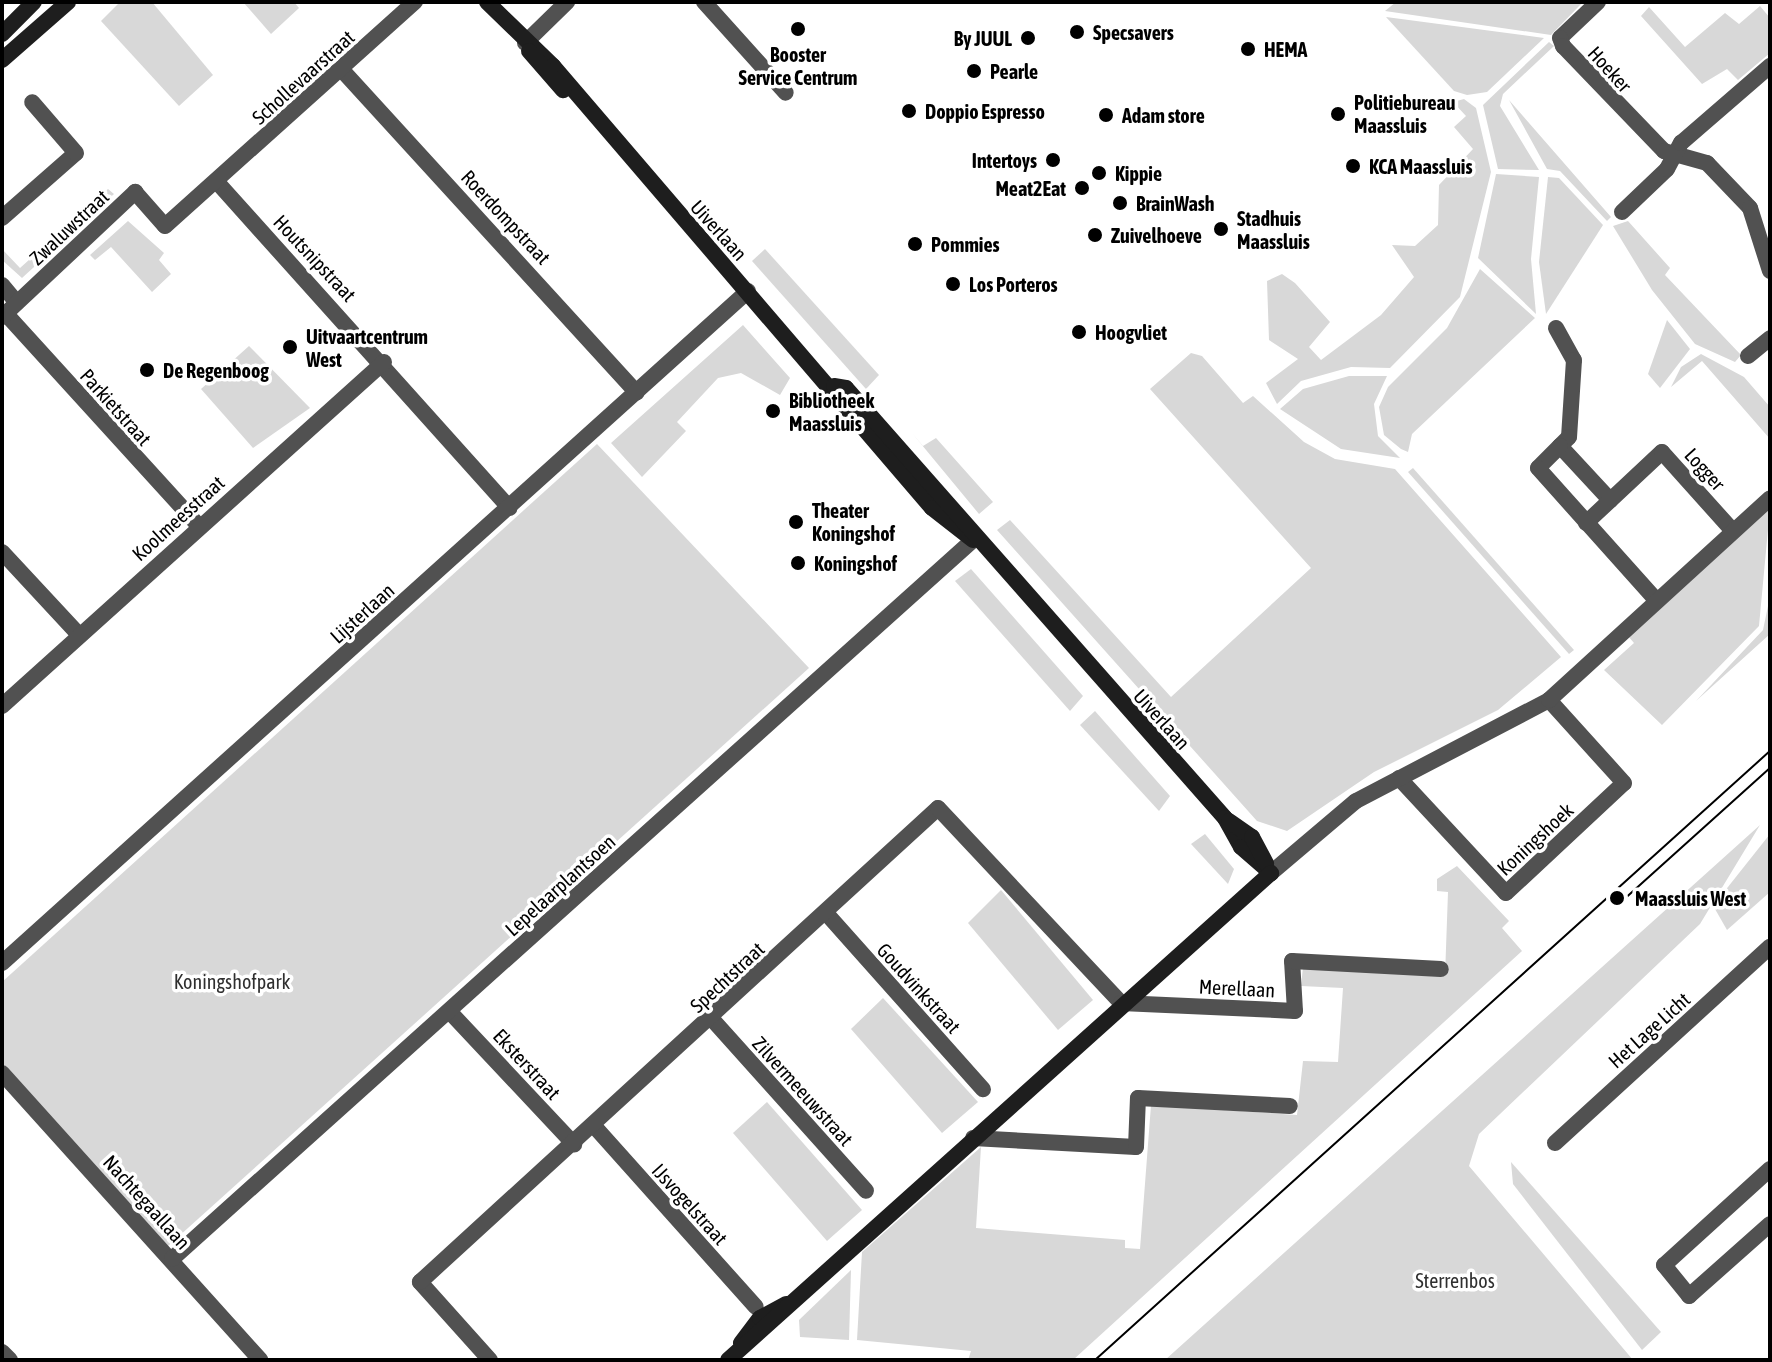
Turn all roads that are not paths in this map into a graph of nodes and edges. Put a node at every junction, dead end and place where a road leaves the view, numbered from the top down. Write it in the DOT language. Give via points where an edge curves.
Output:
graph roads {
  1 [pos="34,2"];
  2 [pos="68,2"];
  3 [pos="415,2"];
  4 [pos="487,2"];
  5 [pos="567,2"];
  6 [pos="704,2"];
  7 [pos="1598,2"];
  8 [pos="2,34"];
  9 [pos="525,43"];
  10 [pos="2,60"];
  11 [pos="1770,66"];
  12 [pos="342,70"];
  13 [pos="786,93"];
  14 [pos="32,102"];
  15 [pos="1676,153"];
  16 [pos="217,182"];
  17 [pos="1622,212"];
  18 [pos="2,218"];
  19 [pos="1770,271"];
  20 [pos="2,285"];
  21 [pos="748,291"];
  22 [pos="8,311"];
  23 [pos="1556,328"];
  24 [pos="1770,338"];
  25 [pos="1748,356"];
  26 [pos="384,362"];
  27 [pos="637,393"];
  28 [pos="1560,446"];
  29 [pos="1770,498"];
  30 [pos="1610,500"];
  31 [pos="509,508"];
  32 [pos="1586,523"];
  33 [pos="198,525"];
  34 [pos="1733,531"];
  35 [pos="973,540"];
  36 [pos="2,552"];
  37 [pos="1657,601"];
  38 [pos="79,635"];
  39 [pos="1549,700"];
  40 [pos="2,706"];
  41 [pos="1399,778"];
  42 [pos="1271,873"];
  43 [pos="826,913"];
  44 [pos="1770,947"];
  45 [pos="2,963"];
  46 [pos="1441,969"];
  47 [pos="1121,1003"];
  48 [pos="449,1011"];
  49 [pos="711,1018"];
  50 [pos="2,1073"];
  51 [pos="983,1089"];
  52 [pos="1290,1106"];
  53 [pos="595,1127"];
  54 [pos="973,1138"];
  55 [pos="1555,1143"];
  56 [pos="574,1144"];
  57 [pos="1770,1169"];
  58 [pos="866,1191"];
  59 [pos="1770,1224"];
  60 [pos="172,1259"];
  61 [pos="802,1296"];
  62 [pos="756,1307"];
  63 [pos="2,1352"];
  64 [pos="10,1360"];
  65 [pos="260,1360"];
  66 [pos="490,1360"];
  1 -- 8 [label="street"];
  2 -- 10 [label="street"];
  3 -- 12 [label="street, Schollevaarstraat"];
  4 -- 9 [label="street, Uiverlaan"];
  5 -- 9 [label="street"];
  6 -- 13 [label="street"];
  7 -- 15 [label="street, Hoeker" via="1560,38 1563,46 1628,119 1664,151"];
  9 -- 21 [label="street, Uiverlaan" via="543,75 575,100"];
  11 -- 15 [label="street"];
  12 -- 16 [label="street, Schollevaarstraat"];
  12 -- 27 [label="street, Roerdompstraat"];
  14 -- 18 [label="street" via="76,153"];
  15 -- 17 [label="street"];
  15 -- 19 [label="street, Hoeker" via="1707,163 1750,208"];
  16 -- 22 [label="street, Zwaluwstraat" via="165,226 135,192"];
  16 -- 26 [label="street, Houtsnipstraat"];
  20 -- 22 [label="street"];
  21 -- 27 [label="street, Lijsterlaan"];
  21 -- 35 [label="street, Uiverlaan" via="834,386 837,401 932,508"];
  22 -- 33 [label="street, Parkietstraat"];
  23 -- 28 [label="street" via="1574,360 1569,437"];
  24 -- 25 [label="street"];
  26 -- 31 [label="street, Houtsnipstraat"];
  26 -- 33 [label="street, Koolmeesstraat"];
  27 -- 31 [label="street, Lijsterlaan"];
  28 -- 30 [label="street"];
  28 -- 32 [label="street" via="1538,468"];
  29 -- 34 [label="street"];
  30 -- 32 [label="street, Logger"];
  30 -- 34 [label="street, Logger" via="1662,452"];
  31 -- 45 [label="street, Lijsterlaan"];
  32 -- 37 [label="street"];
  33 -- 38 [label="street, Koolmeesstraat"];
  34 -- 37 [label="street"];
  35 -- 42 [label="street, Uiverlaan" via="1225,818 1241,847"];
  35 -- 48 [label="street, Lepelaarplantsoen"];
  36 -- 38 [label="street"];
  37 -- 39 [label="street"];
  38 -- 40 [label="street, Koolmeesstraat"];
  39 -- 41 [label="street"];
  39 -- 41 [label="street, Koningshoek" via="1624,783 1506,893"];
  41 -- 42 [label="street" via="1356,801"];
  42 -- 47 [label="street, Merellaan"];
  43 -- 47 [label="street, Spechtstraat" via="938,808"];
  43 -- 49 [label="street, Spechtstraat"];
  43 -- 51 [label="street, Goudvinkstraat"];
  44 -- 55 [label="street, Het Lage Licht"];
  46 -- 47 [label="street, Merellaan" via="1292,961 1295,1011"];
  47 -- 54 [label="street, Merellaan"];
  48 -- 56 [label="street, Eksterstraat"];
  48 -- 60 [label="street, Lepelaarplantsoen"];
  49 -- 53 [label="street, Spechtstraat"];
  49 -- 58 [label="street, Zilvermeeuwstraat"];
  50 -- 60 [label="street, Nachtegaallaan"];
  52 -- 54 [label="street" via="1138,1098 1136,1147"];
  53 -- 56 [label="street, Spechtstraat"];
  53 -- 62 [label="street, IJsvogelstraat"];
  54 -- 61 [label="street, Merellaan"];
  56 -- 66 [label="street, Spechtstraat" via="420,1282"];
  57 -- 59 [label="street" via="1664,1265 1689,1296"];
  60 -- 65 [label="street, Nachtegaallaan"];
  63 -- 64 [label="street"];
}
